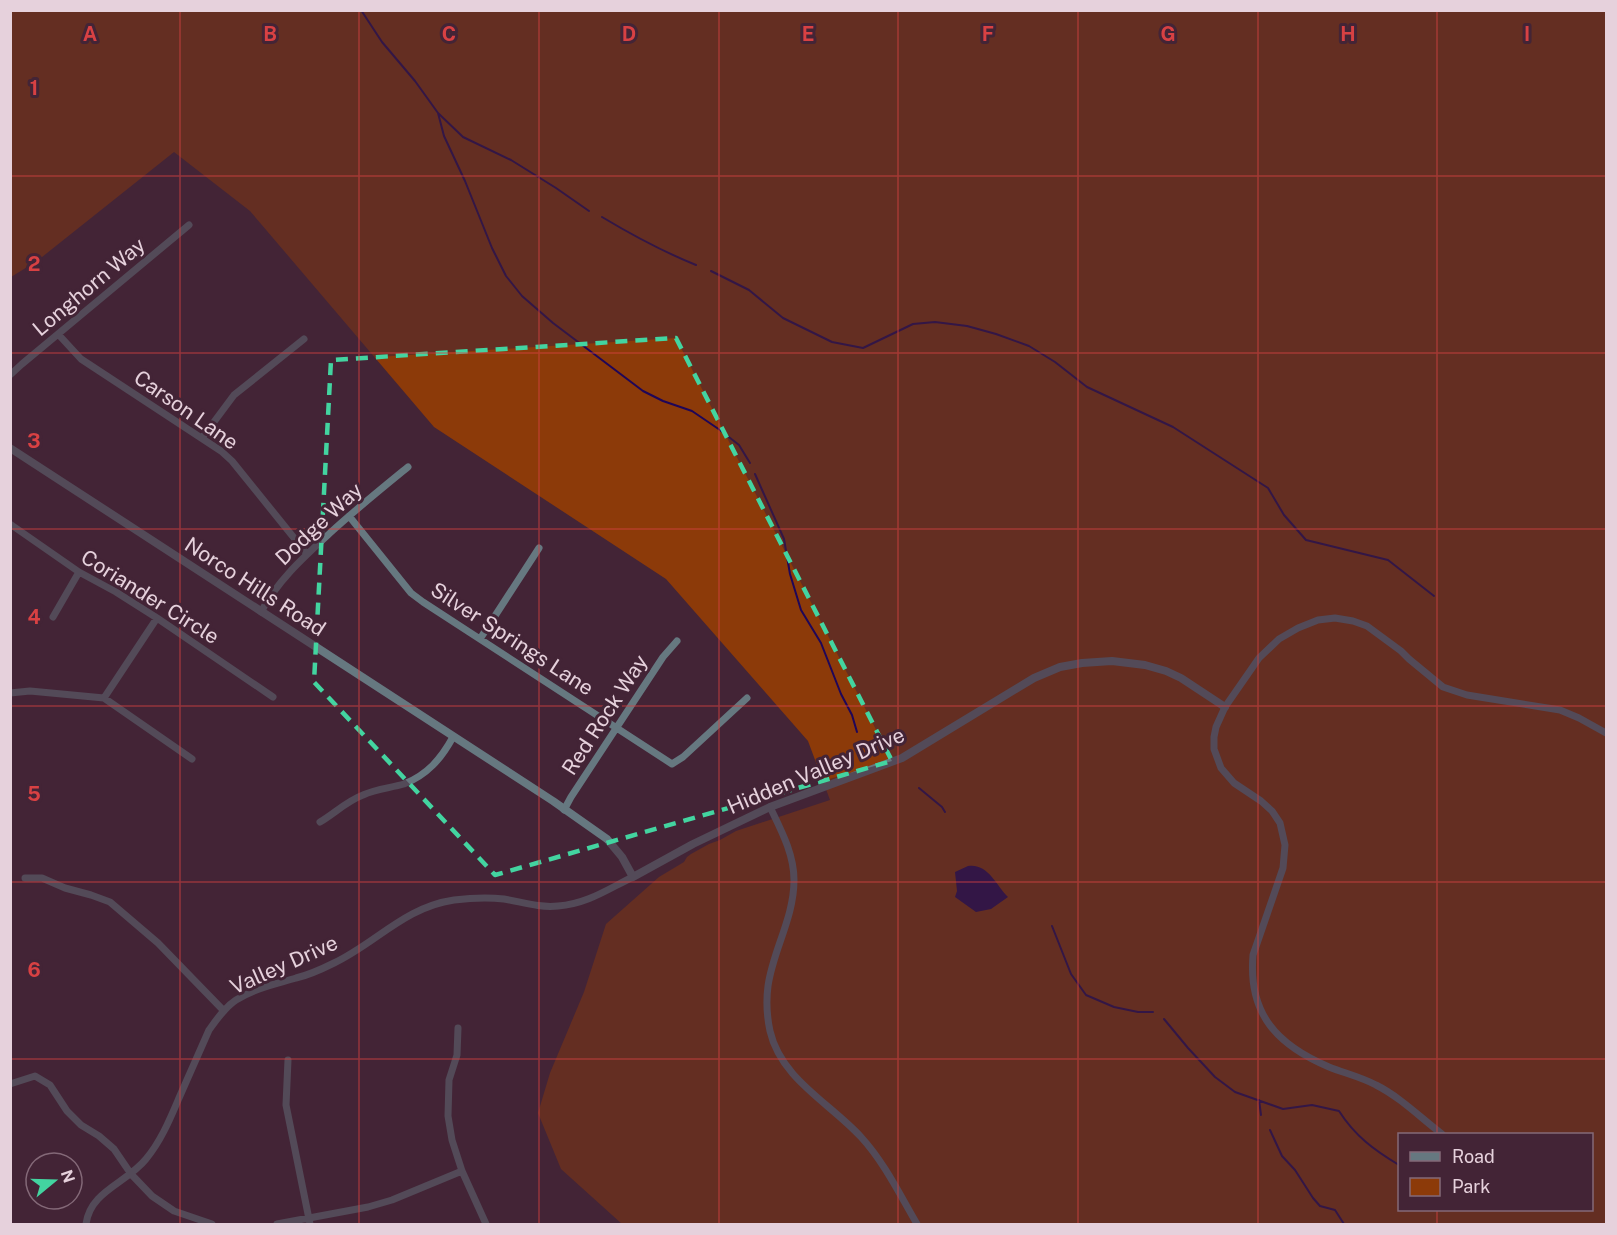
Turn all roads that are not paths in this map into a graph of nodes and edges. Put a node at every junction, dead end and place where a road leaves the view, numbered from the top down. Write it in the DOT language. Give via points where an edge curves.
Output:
graph roads {
  1 [pos="189,225"];
  2 [pos="58,334"];
  3 [pos="303,339"];
  4 [pos="10,375"];
  5 [pos="202,438"];
  6 [pos="10,448"];
  7 [pos="408,467"];
  8 [pos="349,516"];
  9 [pos="10,524"];
  10 [pos="539,548"];
  11 [pos="307,554"];
  12 [pos="79,572"];
  13 [pos="261,612"];
  14 [pos="53,617"];
  15 [pos="157,618"];
  16 [pos="480,639"];
  17 [pos="677,641"];
  18 [pos="10,693"];
  19 [pos="273,697"];
  20 [pos="104,698"];
  21 [pos="747,698"];
  22 [pos="1225,706"];
  23 [pos="617,728"];
  24 [pos="1606,733"];
  25 [pos="453,737"];
  26 [pos="192,759"];
  27 [pos="770,807"];
  28 [pos="564,810"];
  29 [pos="320,822"];
  30 [pos="633,877"];
  31 [pos="25,878"];
  32 [pos="224,1011"];
  33 [pos="458,1028"];
  34 [pos="288,1060"];
  35 [pos="10,1084"];
  36 [pos="1441,1133"];
  37 [pos="462,1171"];
  38 [pos="131,1174"];
  39 [pos="309,1222"];
  40 [pos="86,1224"];
  41 [pos="212,1224"];
  42 [pos="277,1224"];
  43 [pos="486,1224"];
  44 [pos="917,1224"];
  1 -- 2 [label="street, Longhorn Way"];
  2 -- 4 [label="street, Longhorn Way"];
  2 -- 5 [label="street, Carson Lane" via="81,359"];
  3 -- 5 [label="street" via="234,395"];
  5 -- 11 [label="street, Carson Lane" via="232,461"];
  6 -- 13 [label="street, Norco Hills Road"];
  7 -- 8 [label="street, Dodge Way"];
  8 -- 11 [label="street, Dodge Way"];
  8 -- 16 [label="street, Silver Springs Lane" via="411,593"];
  9 -- 12 [label="street, Coriander Circle"];
  10 -- 16 [label="street"];
  11 -- 13 [label="street, Dodge Way" via="281,581"];
  12 -- 14 [label="street"];
  12 -- 15 [label="street, Coriander Circle"];
  13 -- 25 [label="street, Norco Hills Road"];
  15 -- 19 [label="street, Coriander Circle"];
  15 -- 20 [label="street"];
  16 -- 23 [label="street, Silver Springs Lane"];
  17 -- 23 [label="street, Red Rock Way"];
  18 -- 20 [label="street" via="30,691"];
  20 -- 26 [label="street"];
  21 -- 23 [label="street, Silver Springs Lane" via="672,764"];
  22 -- 24 [label="street" via="1259,657 1279,639 1318,620 1335,618 1367,626 1443,687 1467,695 1560,710"];
  22 -- 27 [label="street, Hidden Valley Drive" via="1181,678 1146,665 1112,661 1060,667 1034,678 902,758"];
  22 -- 36 [label="street" via="1214,737 1221,768 1234,783 1272,811 1280,823 1285,845 1283,868 1253,955 1254,992 1267,1023 1297,1051 1370,1081"];
  23 -- 28 [label="street, Red Rock Way"];
  25 -- 28 [label="street, Norco Hills Road"];
  25 -- 29 [label="street" via="435,764 421,776 350,800"];
  27 -- 30 [label="street, Hidden Valley Drive"];
  27 -- 44 [label="street" via="791,856 794,879 792,901 768,985 770,1032 787,1067 861,1137"];
  28 -- 30 [label="street" via="607,839"];
  30 -- 32 [label="street, Valley Drive" via="594,897 558,906 472,898 434,904 417,910 336,962 253,992"];
  31 -- 32 [label="street" via="42,878 110,902 158,943"];
  32 -- 38 [label="street, Valley Drive" via="209,1030 157,1145"];
  33 -- 37 [label="street" via="457,1055 449,1080 448,1116"];
  34 -- 39 [label="street" via="286,1105"];
  35 -- 38 [label="street" via="35,1076 50,1086 67,1111 114,1149"];
  37 -- 39 [label="street" via="392,1200"];
  37 -- 43 [label="street"];
  38 -- 40 [label="street, Valley Drive" via="95,1201"];
  38 -- 41 [label="street" via="174,1211"];
  39 -- 42 [label="street"];
}
